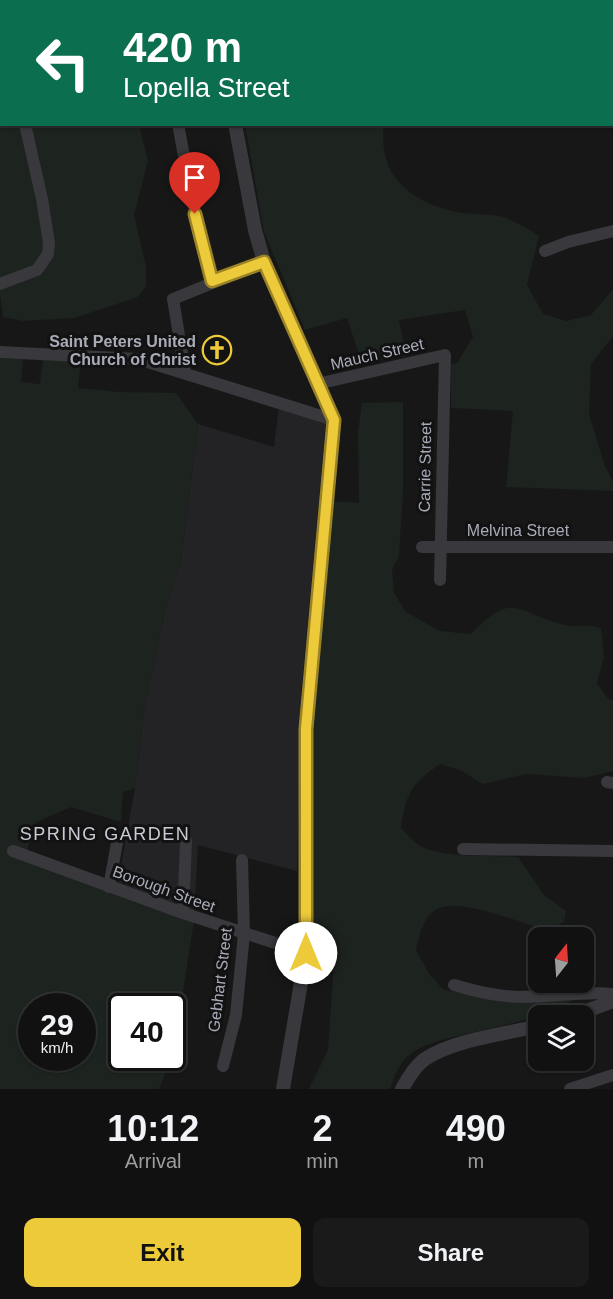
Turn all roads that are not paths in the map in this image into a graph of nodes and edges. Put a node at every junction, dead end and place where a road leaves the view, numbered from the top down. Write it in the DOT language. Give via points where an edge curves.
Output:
graph roads {
  1 [pos="25,126"];
  2 [pos="177,126"];
  3 [pos="235,126"];
  4 [pos="613,231"];
  5 [pos="545,252"];
  6 [pos="264,262"];
  7 [pos="212,281"];
  8 [pos="0,284"];
  9 [pos="0,352"];
  10 [pos="445,355"];
  11 [pos="185,372"];
  12 [pos="317,384"];
  13 [pos="334,420"];
  14 [pos="440,546"];
  15 [pos="422,547"];
  16 [pos="613,547"];
  17 [pos="440,580"];
  18 [pos="118,837"];
  19 [pos="186,841"];
  20 [pos="463,849"];
  21 [pos="613,851"];
  22 [pos="12,852"];
  23 [pos="242,860"];
  24 [pos="109,886"];
  25 [pos="183,913"];
  26 [pos="244,934"];
  27 [pos="306,953"];
  28 [pos="454,985"];
  29 [pos="613,994"];
  30 [pos="613,1001"];
  31 [pos="594,1008"];
  32 [pos="528,1028"];
  33 [pos="223,1066"];
  34 [pos="613,1075"];
  35 [pos="283,1089"];
  36 [pos="402,1089"];
  37 [pos="570,1089"];
  1 -- 8 [label="street" via="42,199 48,254 37,270"];
  2 -- 7 [label="street"];
  3 -- 6 [label="street"];
  4 -- 5 [label="street"];
  6 -- 7 [label="street"];
  6 -- 12 [label="street"];
  7 -- 11 [label="street" via="173,299"];
  9 -- 11 [label="street" via="138,359"];
  10 -- 12 [label="street, Mauch Street"];
  10 -- 14 [label="street, Carrie Street"];
  11 -- 13 [label="street"];
  12 -- 13 [label="street"];
  13 -- 27 [label="street" via="306,729"];
  14 -- 15 [label="street, Melvina Street"];
  14 -- 16 [label="street, Melvina Street"];
  14 -- 17 [label="street, Carrie Street"];
  18 -- 24 [label="street"];
  19 -- 25 [label="street"];
  20 -- 21 [label="street"];
  22 -- 24 [label="street, Borough Street"];
  23 -- 26 [label="street, Gebhart Street"];
  24 -- 25 [label="street, Borough Street"];
  25 -- 26 [label="street, Borough Street"];
  26 -- 27 [label="street, Borough Street"];
  26 -- 33 [label="street, Gebhart Street" via="236,1015"];
  27 -- 35 [label="street"];
  28 -- 29 [label="street" via="484,994 524,997"];
  30 -- 31 [label="street"];
  32 -- 36 [label="street" via="445,1049 424,1060"];
  34 -- 37 [label="street"];
}
